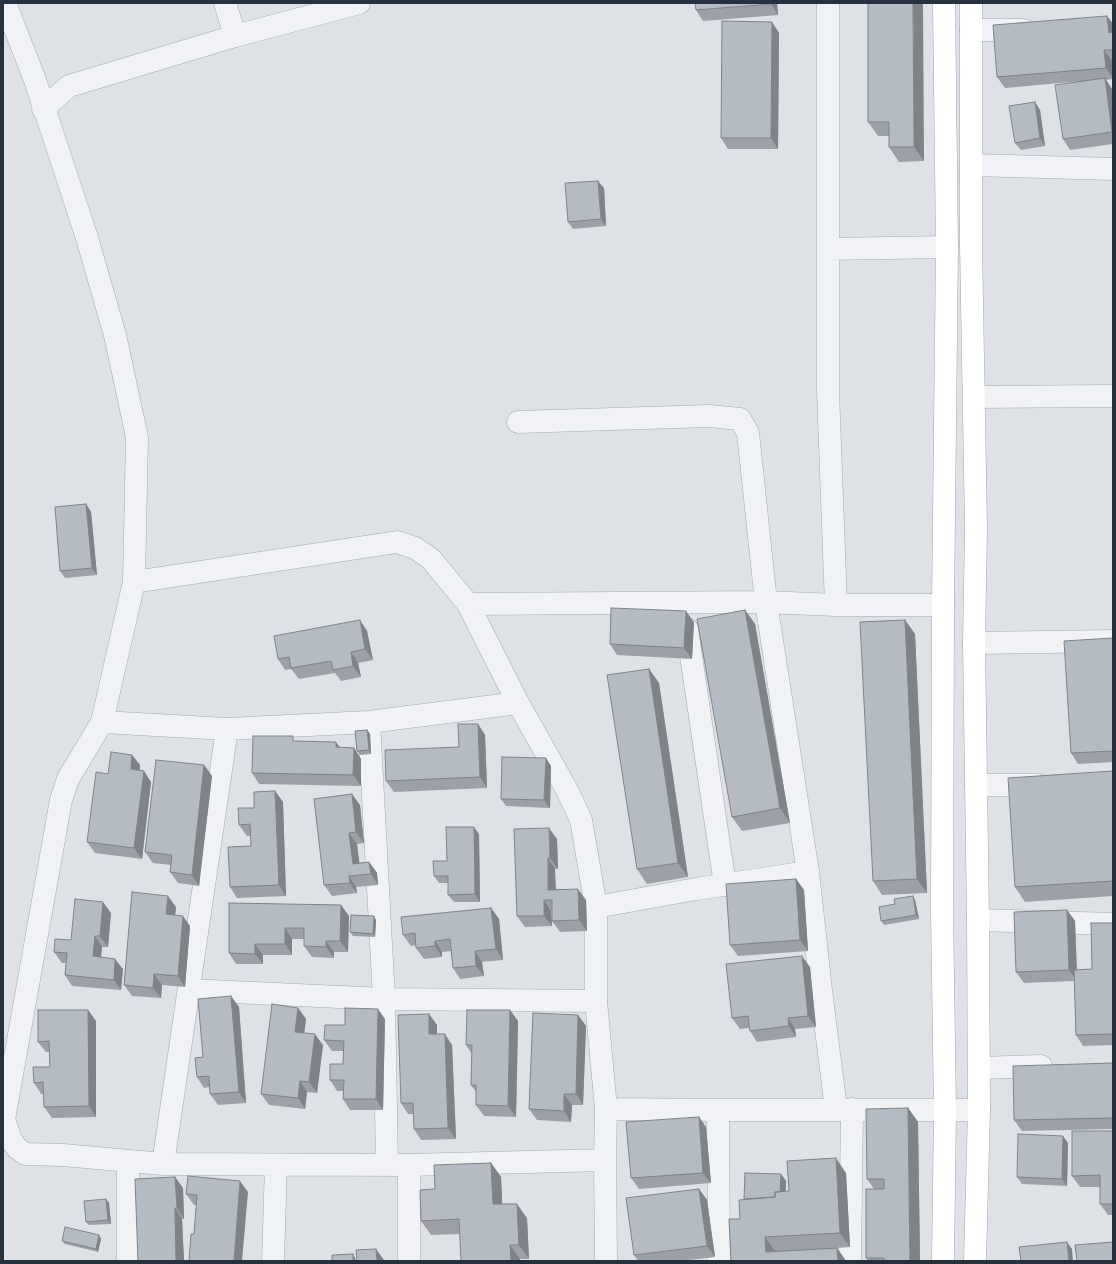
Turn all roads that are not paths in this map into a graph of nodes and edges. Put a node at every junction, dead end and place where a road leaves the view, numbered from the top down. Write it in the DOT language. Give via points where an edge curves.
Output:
graph roads {
  1 [pos="5,3"];
  2 [pos="225,3"];
  3 [pos="359,3"];
  4 [pos="828,3"];
  5 [pos="944,3"];
  6 [pos="971,3"];
  7 [pos="971,30"];
  8 [pos="1042,30"];
  9 [pos="235,36"];
  10 [pos="34,80"];
  11 [pos="69,86"];
  12 [pos="43,109"];
  13 [pos="972,165"];
  14 [pos="1113,169"];
  15 [pos="947,247"];
  16 [pos="828,249"];
  17 [pos="1113,396"];
  18 [pos="974,397"];
  19 [pos="518,422"];
  20 [pos="134,582"];
  21 [pos="683,602"];
  22 [pos="766,602"];
  23 [pos="468,604"];
  24 [pos="836,605"];
  25 [pos="943,605"];
  26 [pos="1113,641"];
  27 [pos="974,643"];
  28 [pos="518,703"];
  29 [pos="102,722"];
  30 [pos="369,722"];
  31 [pos="227,729"];
  32 [pos="976,785"];
  33 [pos="1060,785"];
  34 [pos="808,872"];
  35 [pos="725,885"];
  36 [pos="596,907"];
  37 [pos="978,920"];
  38 [pos="1113,924"];
  39 [pos="189,990"];
  40 [pos="384,999"];
  41 [pos="596,1001"];
  42 [pos="1058,1066"];
  43 [pos="979,1068"];
  44 [pos="606,1109"];
  45 [pos="844,1109"];
  46 [pos="718,1110"];
  47 [pos="945,1110"];
  48 [pos="979,1110"];
  49 [pos="605,1160"];
  50 [pos="128,1161"];
  51 [pos="163,1164"];
  52 [pos="276,1165"];
  53 [pos="387,1165"];
  54 [pos="409,1165"];
  55 [pos="128,1261"];
  56 [pos="274,1261"];
  57 [pos="409,1261"];
  58 [pos="606,1261"];
  59 [pos="719,1261"];
  60 [pos="850,1261"];
  61 [pos="943,1261"];
  62 [pos="975,1261"];
  1 -- 10 [label="street"];
  2 -- 9 [label="street"];
  3 -- 9 [label="street"];
  4 -- 16 [label="street"];
  5 -- 15 [label="main road"];
  6 -- 7 [label="main road"];
  7 -- 8 [label="street"];
  7 -- 13 [label="main road"];
  9 -- 11 [label="street"];
  10 -- 11 [label="street"];
  10 -- 12 [label="street"];
  11 -- 12 [label="street"];
  12 -- 20 [label="street" via="87,238 115,335 137,437"];
  13 -- 14 [label="street"];
  13 -- 18 [label="main road"];
  15 -- 16 [label="street"];
  15 -- 25 [label="main road"];
  16 -- 24 [label="street" via="828,391"];
  17 -- 18 [label="street"];
  18 -- 27 [label="main road"];
  19 -- 22 [label="street" via="709,416 740,419 748,433"];
  20 -- 23 [label="street" via="398,542 415,548 431,559"];
  20 -- 29 [label="street"];
  21 -- 22 [label="street"];
  21 -- 23 [label="street"];
  21 -- 35 [label="street"];
  22 -- 24 [label="street"];
  22 -- 34 [label="street"];
  23 -- 28 [label="street"];
  24 -- 25 [label="street"];
  25 -- 47 [label="main road" via="942,910"];
  26 -- 27 [label="street"];
  27 -- 32 [label="main road"];
  28 -- 30 [label="street"];
  28 -- 36 [label="street" via="581,820"];
  29 -- 31 [label="street"];
  29 -- 50 [label="street" via="68,779 61,800 4,1119 11,1140 25,1154"];
  30 -- 31 [label="street"];
  30 -- 40 [label="street"];
  31 -- 39 [label="street"];
  32 -- 33 [label="street"];
  32 -- 37 [label="main road"];
  34 -- 35 [label="street"];
  34 -- 45 [label="street" via="821,990"];
  35 -- 36 [label="street"];
  36 -- 41 [label="street"];
  37 -- 38 [label="street"];
  37 -- 43 [label="main road"];
  39 -- 40 [label="street"];
  39 -- 51 [label="street"];
  40 -- 41 [label="street"];
  40 -- 53 [label="street"];
  41 -- 44 [label="street"];
  42 -- 43 [label="street"];
  43 -- 48 [label="main road"];
  44 -- 46 [label="street"];
  44 -- 49 [label="street"];
  45 -- 46 [label="street"];
  45 -- 47 [label="street"];
  45 -- 60 [label="street"];
  46 -- 59 [label="street"];
  47 -- 48 [label="street"];
  47 -- 61 [label="main road"];
  48 -- 62 [label="main road"];
  49 -- 54 [label="street"];
  49 -- 58 [label="street"];
  50 -- 51 [label="street"];
  50 -- 55 [label="street"];
  51 -- 52 [label="street"];
  52 -- 53 [label="street"];
  52 -- 56 [label="street"];
  53 -- 54 [label="street"];
  54 -- 57 [label="street"];
}
